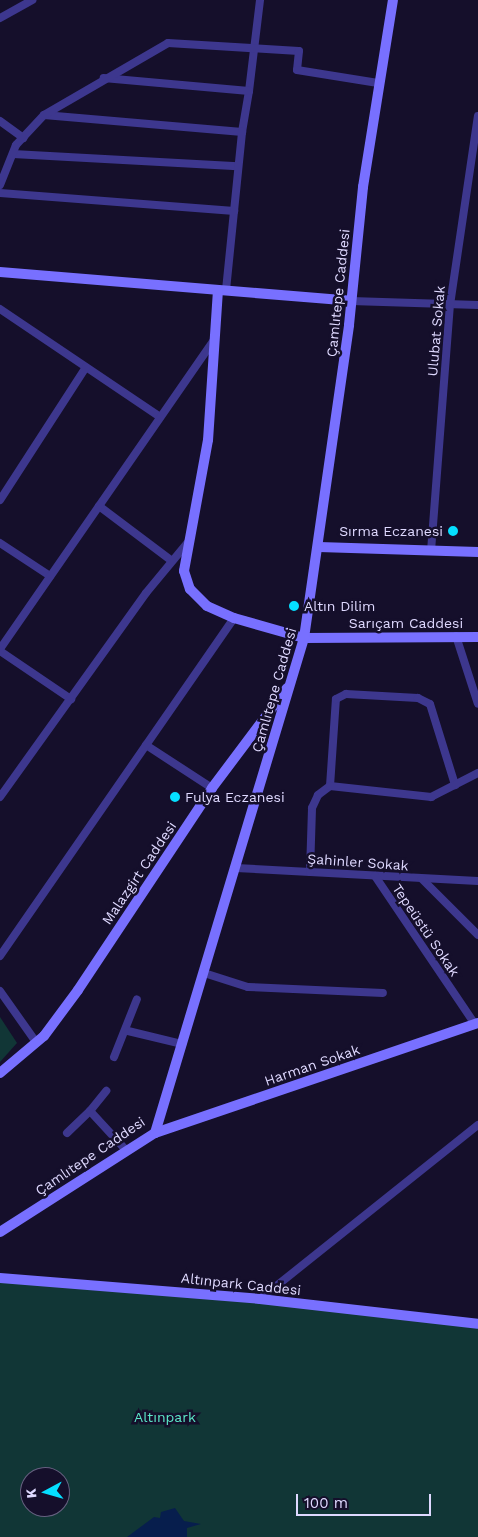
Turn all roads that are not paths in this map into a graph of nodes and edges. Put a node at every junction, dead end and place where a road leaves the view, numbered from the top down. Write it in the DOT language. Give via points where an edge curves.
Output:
graph roads {
  1 [pos="32,0"];
  2 [pos="260,0"];
  3 [pos="394,0"];
  4 [pos="0,18"];
  5 [pos="254,48"];
  6 [pos="104,78"];
  7 [pos="378,83"];
  8 [pos="249,91"];
  9 [pos="44,115"];
  10 [pos="478,116"];
  11 [pos="0,121"];
  12 [pos="242,132"];
  13 [pos="23,138"];
  14 [pos="13,154"];
  15 [pos="238,166"];
  16 [pos="0,184"];
  17 [pos="0,192"];
  18 [pos="234,211"];
  19 [pos="0,272"];
  20 [pos="222,290"];
  21 [pos="351,301"];
  22 [pos="450,305"];
  23 [pos="478,305"];
  24 [pos="0,309"];
  25 [pos="215,339"];
  26 [pos="86,367"];
  27 [pos="160,417"];
  28 [pos="0,500"];
  29 [pos="99,506"];
  30 [pos="192,538"];
  31 [pos="0,543"];
  32 [pos="319,547"];
  33 [pos="431,551"];
  34 [pos="478,552"];
  35 [pos="172,561"];
  36 [pos="50,576"];
  37 [pos="234,618"];
  38 [pos="456,636"];
  39 [pos="478,637"];
  40 [pos="304,638"];
  41 [pos="0,650"];
  42 [pos="292,681"];
  43 [pos="71,699"];
  44 [pos="478,704"];
  45 [pos="146,745"];
  46 [pos="478,774"];
  47 [pos="454,785"];
  48 [pos="330,786"];
  49 [pos="212,788"];
  50 [pos="0,797"];
  51 [pos="236,868"];
  52 [pos="310,872"];
  53 [pos="375,876"];
  54 [pos="422,879"];
  55 [pos="478,881"];
  56 [pos="478,935"];
  57 [pos="0,956"];
  58 [pos="204,973"];
  59 [pos="0,991"];
  60 [pos="383,993"];
  61 [pos="137,999"];
  62 [pos="476,1023"];
  63 [pos="128,1031"];
  64 [pos="36,1042"];
  65 [pos="182,1044"];
  66 [pos="114,1057"];
  67 [pos="0,1073"];
  68 [pos="106,1092"];
  69 [pos="90,1111"];
  70 [pos="478,1125"];
  71 [pos="67,1133"];
  72 [pos="155,1133"];
  73 [pos="126,1150"];
  74 [pos="0,1232"];
  75 [pos="0,1278"];
  76 [pos="260,1299"];
  77 [pos="478,1324"];
  1 -- 4 [label="street"];
  2 -- 5 [label="street"];
  3 -- 7 [label="street, Çamlıtepe Caddesi"];
  5 -- 6 [label="street" via="168,43"];
  5 -- 7 [label="street" via="299,51 296,70"];
  5 -- 8 [label="street"];
  6 -- 8 [label="street"];
  6 -- 9 [label="street"];
  7 -- 21 [label="street, Çamlıtepe Caddesi"];
  8 -- 12 [label="street"];
  9 -- 12 [label="street"];
  9 -- 13 [label="street"];
  10 -- 22 [label="street, Ulubat Sokak"];
  11 -- 13 [label="street"];
  12 -- 15 [label="street"];
  13 -- 14 [label="street"];
  14 -- 15 [label="street"];
  14 -- 16 [label="street"];
  15 -- 18 [label="street"];
  17 -- 18 [label="street"];
  18 -- 20 [label="street"];
  19 -- 20 [label="street"];
  20 -- 21 [label="street"];
  20 -- 25 [label="street, Sarıçam Caddesi"];
  21 -- 22 [label="street"];
  21 -- 32 [label="street, Çamlıtepe Caddesi"];
  22 -- 23 [label="street"];
  22 -- 33 [label="street, Ulubat Sokak"];
  24 -- 26 [label="street"];
  25 -- 27 [label="street"];
  25 -- 30 [label="street, Sarıçam Caddesi" via="208,440"];
  26 -- 27 [label="street"];
  26 -- 28 [label="street"];
  27 -- 29 [label="street"];
  29 -- 35 [label="street"];
  29 -- 36 [label="street"];
  30 -- 35 [label="street"];
  30 -- 37 [label="street, Sarıçam Caddesi" via="184,571 190,589 206,606"];
  31 -- 36 [label="street"];
  32 -- 33 [label="street"];
  32 -- 40 [label="street, Çamlıtepe Caddesi"];
  33 -- 34 [label="street"];
  35 -- 43 [label="street"];
  36 -- 41 [label="street"];
  37 -- 40 [label="street, Sarıçam Caddesi"];
  37 -- 45 [label="street"];
  38 -- 39 [label="street, Sarıçam Caddesi"];
  38 -- 40 [label="street, Sarıçam Caddesi"];
  38 -- 44 [label="street"];
  40 -- 42 [label="street, Çamlıtepe Caddesi"];
  41 -- 43 [label="street"];
  42 -- 49 [label="street, Malazgirt Caddesi"];
  42 -- 51 [label="street, Çamlıtepe Caddesi"];
  43 -- 50 [label="street"];
  45 -- 49 [label="street"];
  45 -- 57 [label="street"];
  46 -- 47 [label="street"];
  47 -- 48 [label="street" via="431,797"];
  47 -- 48 [label="street" via="430,704 418,698 346,694 336,699"];
  48 -- 52 [label="street" via="318,795 312,808"];
  49 -- 64 [label="street, Malazgirt Caddesi" via="78,990"];
  51 -- 52 [label="street, Şahinler Sokak"];
  51 -- 58 [label="street, Çamlıtepe Caddesi"];
  52 -- 53 [label="street, Şahinler Sokak"];
  53 -- 54 [label="street, Şahinler Sokak"];
  53 -- 62 [label="street, Tepeüstü Sokak"];
  54 -- 55 [label="street, Şahinler Sokak"];
  54 -- 56 [label="street"];
  58 -- 60 [label="street" via="248,987"];
  58 -- 65 [label="street, Çamlıtepe Caddesi"];
  59 -- 64 [label="street"];
  61 -- 63 [label="street"];
  62 -- 72 [label="street, Harman Sokak"];
  63 -- 65 [label="street"];
  63 -- 66 [label="street"];
  64 -- 67 [label="street, Malazgirt Caddesi"];
  65 -- 72 [label="street, Çamlıtepe Caddesi"];
  68 -- 69 [label="street"];
  69 -- 71 [label="street"];
  69 -- 73 [label="street"];
  70 -- 76 [label="street"];
  72 -- 73 [label="street, Çamlıtepe Caddesi"];
  73 -- 74 [label="street, Çamlıtepe Caddesi"];
  75 -- 76 [label="street, Altınpark Caddesi"];
  76 -- 77 [label="street, Altınpark Caddesi"];
}
